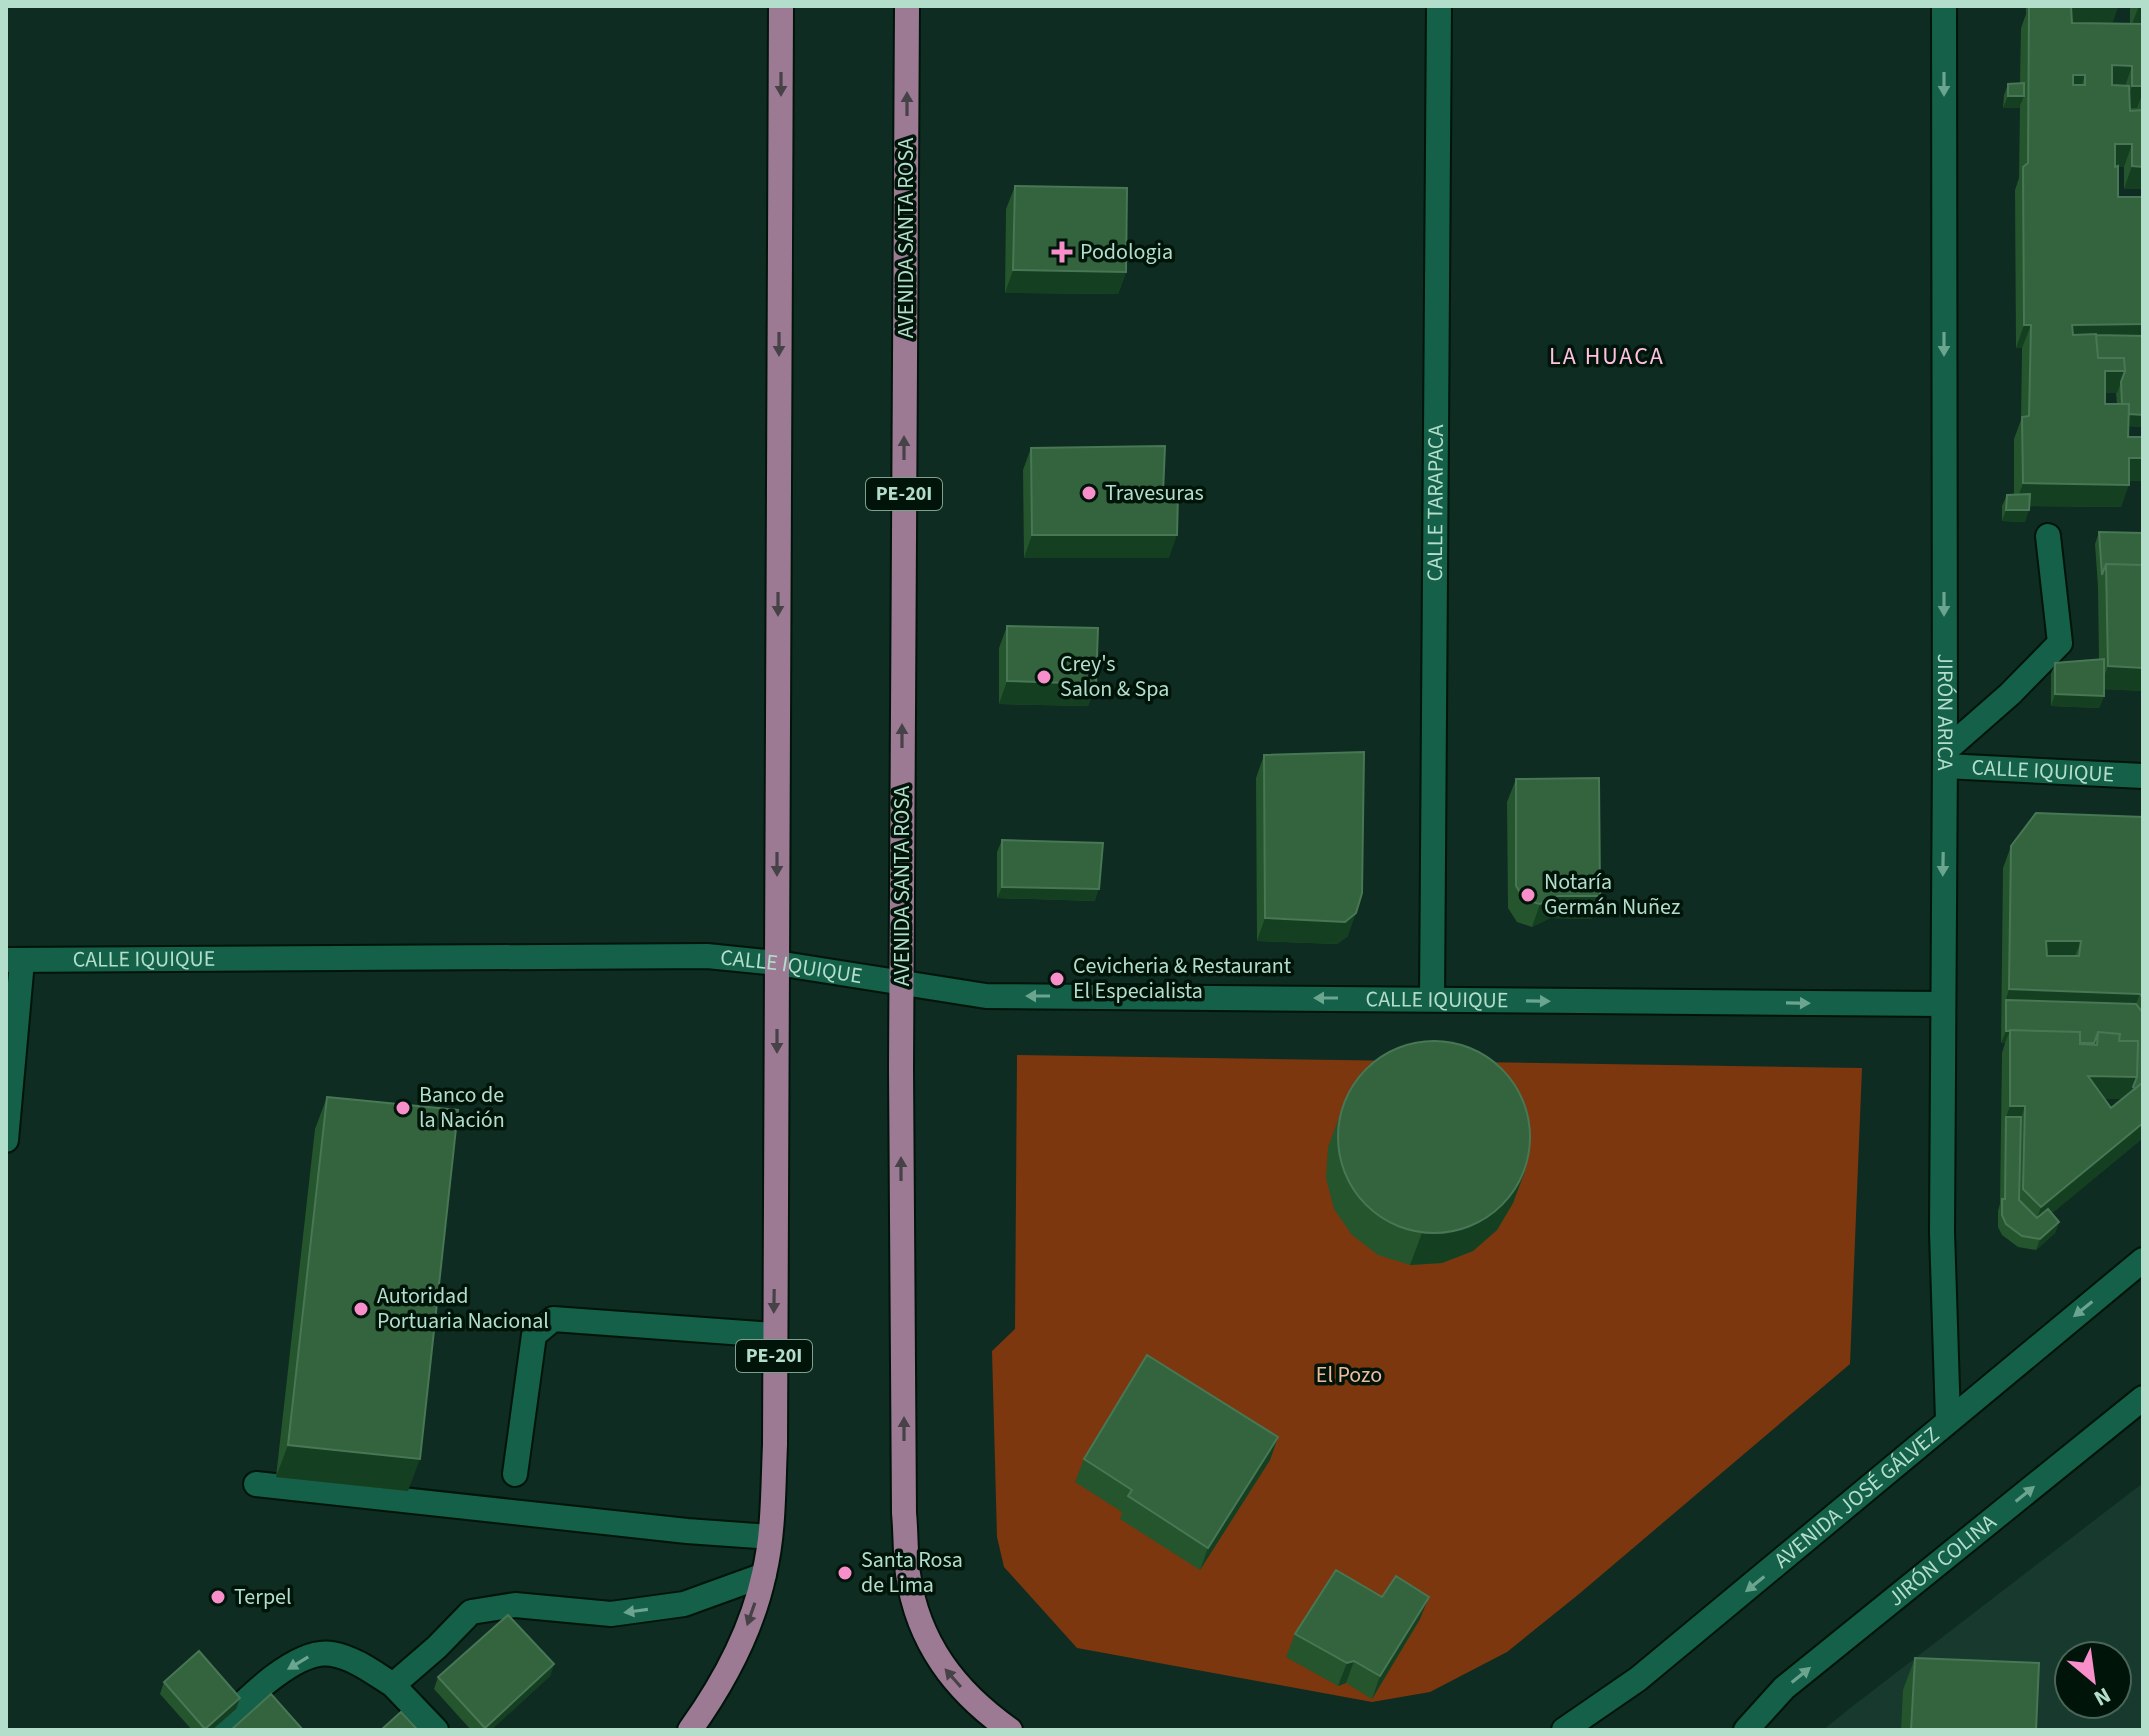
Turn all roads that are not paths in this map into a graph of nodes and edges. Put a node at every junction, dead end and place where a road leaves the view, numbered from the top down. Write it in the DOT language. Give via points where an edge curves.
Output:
graph roads {
  1 [pos="781,6"];
  2 [pos="907,6"];
  3 [pos="1439,6"];
  4 [pos="1944,6"];
  5 [pos="2048,536"];
  6 [pos="1945,758"];
  7 [pos="2143,776"];
  8 [pos="14,960"];
  9 [pos="777,963"];
  10 [pos="903,982"];
  11 [pos="1432,999"];
  12 [pos="1942,1004"];
  13 [pos="6,1140"];
  14 [pos="2143,1260"];
  15 [pos="773,1335"];
  16 [pos="2143,1398"];
  17 [pos="1948,1420"];
  18 [pos="515,1474"];
  19 [pos="256,1484"];
  20 [pos="770,1537"];
  21 [pos="764,1575"];
  22 [pos="393,1685"];
  23 [pos="216,1730"];
  24 [pos="436,1730"];
  25 [pos="690,1730"];
  26 [pos="1010,1730"];
  27 [pos="1564,1730"];
  28 [pos="1746,1730"];
  1 -- 9 [label="main road, PE-20I, one-way"];
  10 -- 2 [label="main road, AVENIDA SANTA ROSA / PE-20I, one-way"];
  3 -- 11 [label="street, CALLE TARAPACA"];
  4 -- 6 [label="street, JIRÓN ARICA, one-way"];
  5 -- 6 [label="street" via="2060,643"];
  6 -- 7 [label="street, CALLE IQUIQUE"];
  6 -- 12 [label="street, JIRÓN ARICA, one-way"];
  8 -- 9 [label="street, CALLE IQUIQUE" via="707,956"];
  8 -- 13 [label="street, CALLE IQUIQUE"];
  9 -- 10 [label="street, CALLE IQUIQUE"];
  9 -- 15 [label="main road, PE-20I, one-way"];
  11 -- 10 [label="street, CALLE IQUIQUE, one-way" via="986,996"];
  26 -- 10 [label="main road, AVENIDA SANTA ROSA / PE-20I, one-way" via="939,1662 921,1626 908,1576"];
  11 -- 12 [label="street, CALLE IQUIQUE, one-way"];
  12 -- 17 [label="street, JIRÓN ARICA"];
  14 -- 17 [label="street, AVENIDA JOSÉ GÁLVEZ, one-way"];
  15 -- 18 [label="street" via="553,1319 534,1335"];
  15 -- 20 [label="main road, PE-20I"];
  28 -- 16 [label="street, JIRÓN COLINA, one-way" via="1784,1688"];
  17 -- 27 [label="street, AVENIDA JOSÉ GÁLVEZ, one-way" via="1638,1679"];
  19 -- 20 [label="street"];
  20 -- 21 [label="main road, PE-20I"];
  21 -- 22 [label="street, one-way" via="684,1604 611,1614 515,1605 471,1612"];
  21 -- 25 [label="main road, PE-20I, one-way" via="725,1676"];
  22 -- 23 [label="street, one-way" via="356,1661 316,1653 256,1691"];
  22 -- 24 [label="street"];
}
